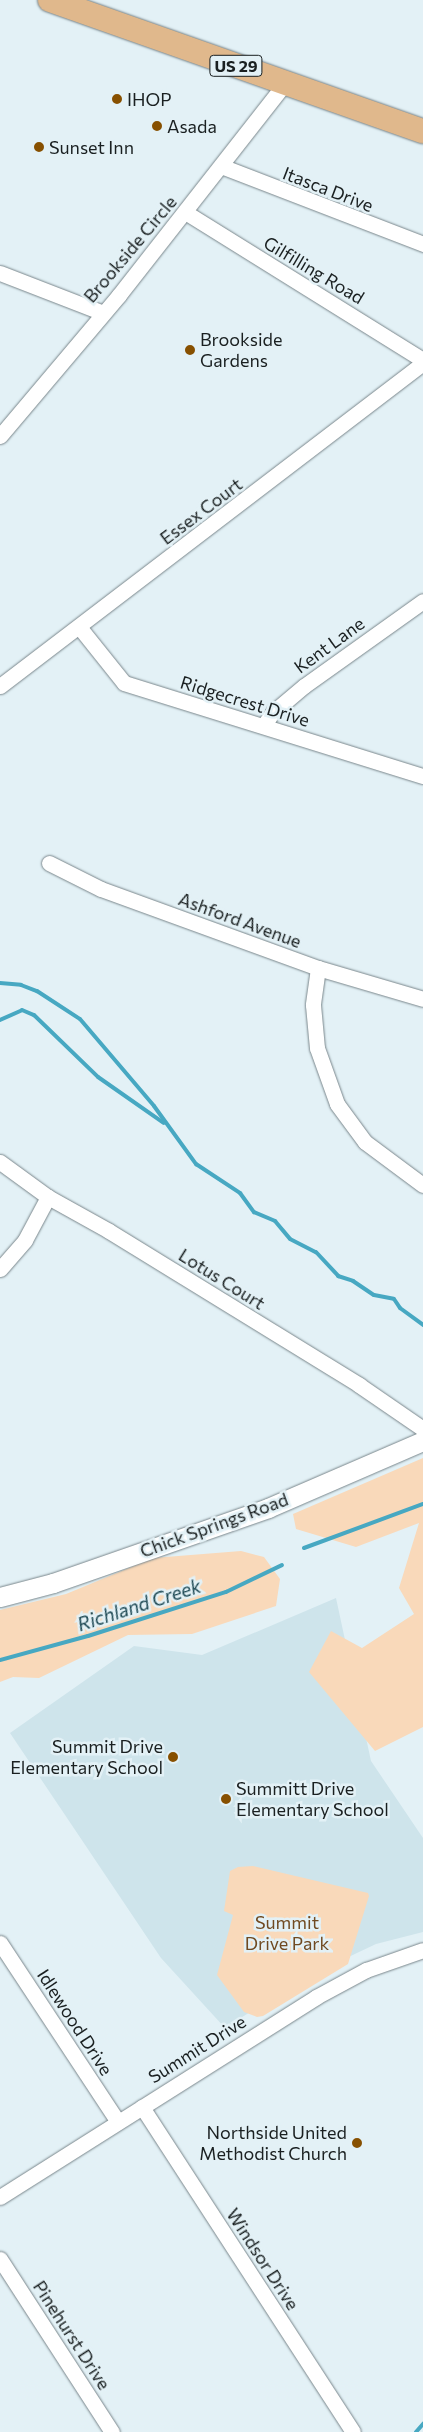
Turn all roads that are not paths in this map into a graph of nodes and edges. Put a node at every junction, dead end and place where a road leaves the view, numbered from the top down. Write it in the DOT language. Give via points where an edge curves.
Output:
graph roads {
  1 [pos="50,0"];
  2 [pos="94,7"];
  3 [pos="285,83"];
  4 [pos="423,131"];
  5 [pos="221,166"];
  6 [pos="185,212"];
  7 [pos="423,244"];
  8 [pos="0,273"];
  9 [pos="102,312"];
  10 [pos="423,361"];
  11 [pos="0,436"];
  12 [pos="423,601"];
  13 [pos="80,628"];
  14 [pos="0,686"];
  15 [pos="264,725"];
  16 [pos="423,776"];
  17 [pos="49,863"];
  18 [pos="318,968"];
  19 [pos="423,999"];
  20 [pos="0,1162"];
  21 [pos="423,1185"];
  22 [pos="48,1197"];
  23 [pos="0,1269"];
  24 [pos="423,1429"];
  25 [pos="423,1441"];
  26 [pos="0,1597"];
  27 [pos="0,1943"];
  28 [pos="423,1950"];
  29 [pos="142,2107"];
  30 [pos="118,2122"];
  31 [pos="0,2197"];
  32 [pos="0,2259"];
  33 [pos="112,2432"];
  34 [pos="353,2432"];
  1 -- 2 [label="main road, US 29"];
  2 -- 3 [label="main road, US 29"];
  3 -- 4 [label="main road, US 29"];
  3 -- 5 [label="street, Brookside Circle"];
  5 -- 6 [label="street, Brookside Circle"];
  5 -- 7 [label="street, Itasca Drive"];
  6 -- 9 [label="street, Brookside Circle"];
  6 -- 10 [label="street, Gilfilling Road"];
  8 -- 9 [label="street"];
  9 -- 11 [label="street, Brookside Circle" via="47,384"];
  10 -- 13 [label="street, Essex Court"];
  12 -- 15 [label="street, Kent Lane" via="304,686 272,713"];
  13 -- 14 [label="street, Essex Court"];
  13 -- 15 [label="street, Ridgecrest Drive" via="124,683"];
  15 -- 16 [label="street, Ridgecrest Drive"];
  17 -- 18 [label="street, Ashford Avenue" via="101,889"];
  18 -- 19 [label="street, Ashford Avenue"];
  18 -- 21 [label="street" via="314,1005 317,1048 337,1104 365,1142"];
  20 -- 22 [label="street, Lotus Court"];
  22 -- 23 [label="street" via="25,1240"];
  22 -- 24 [label="street, Lotus Court" via="359,1385"];
  25 -- 26 [label="street, Chick Springs Road" via="268,1508 53,1583"];
  27 -- 30 [label="street, Idlewood Drive"];
  28 -- 29 [label="street, Summit Drive" via="350,1977"];
  29 -- 30 [label="street, Summit Drive"];
  29 -- 34 [label="street, Windsor Drive"];
  30 -- 31 [label="street, Summit Drive"];
  32 -- 33 [label="street, Pinehurst Drive"];
}
